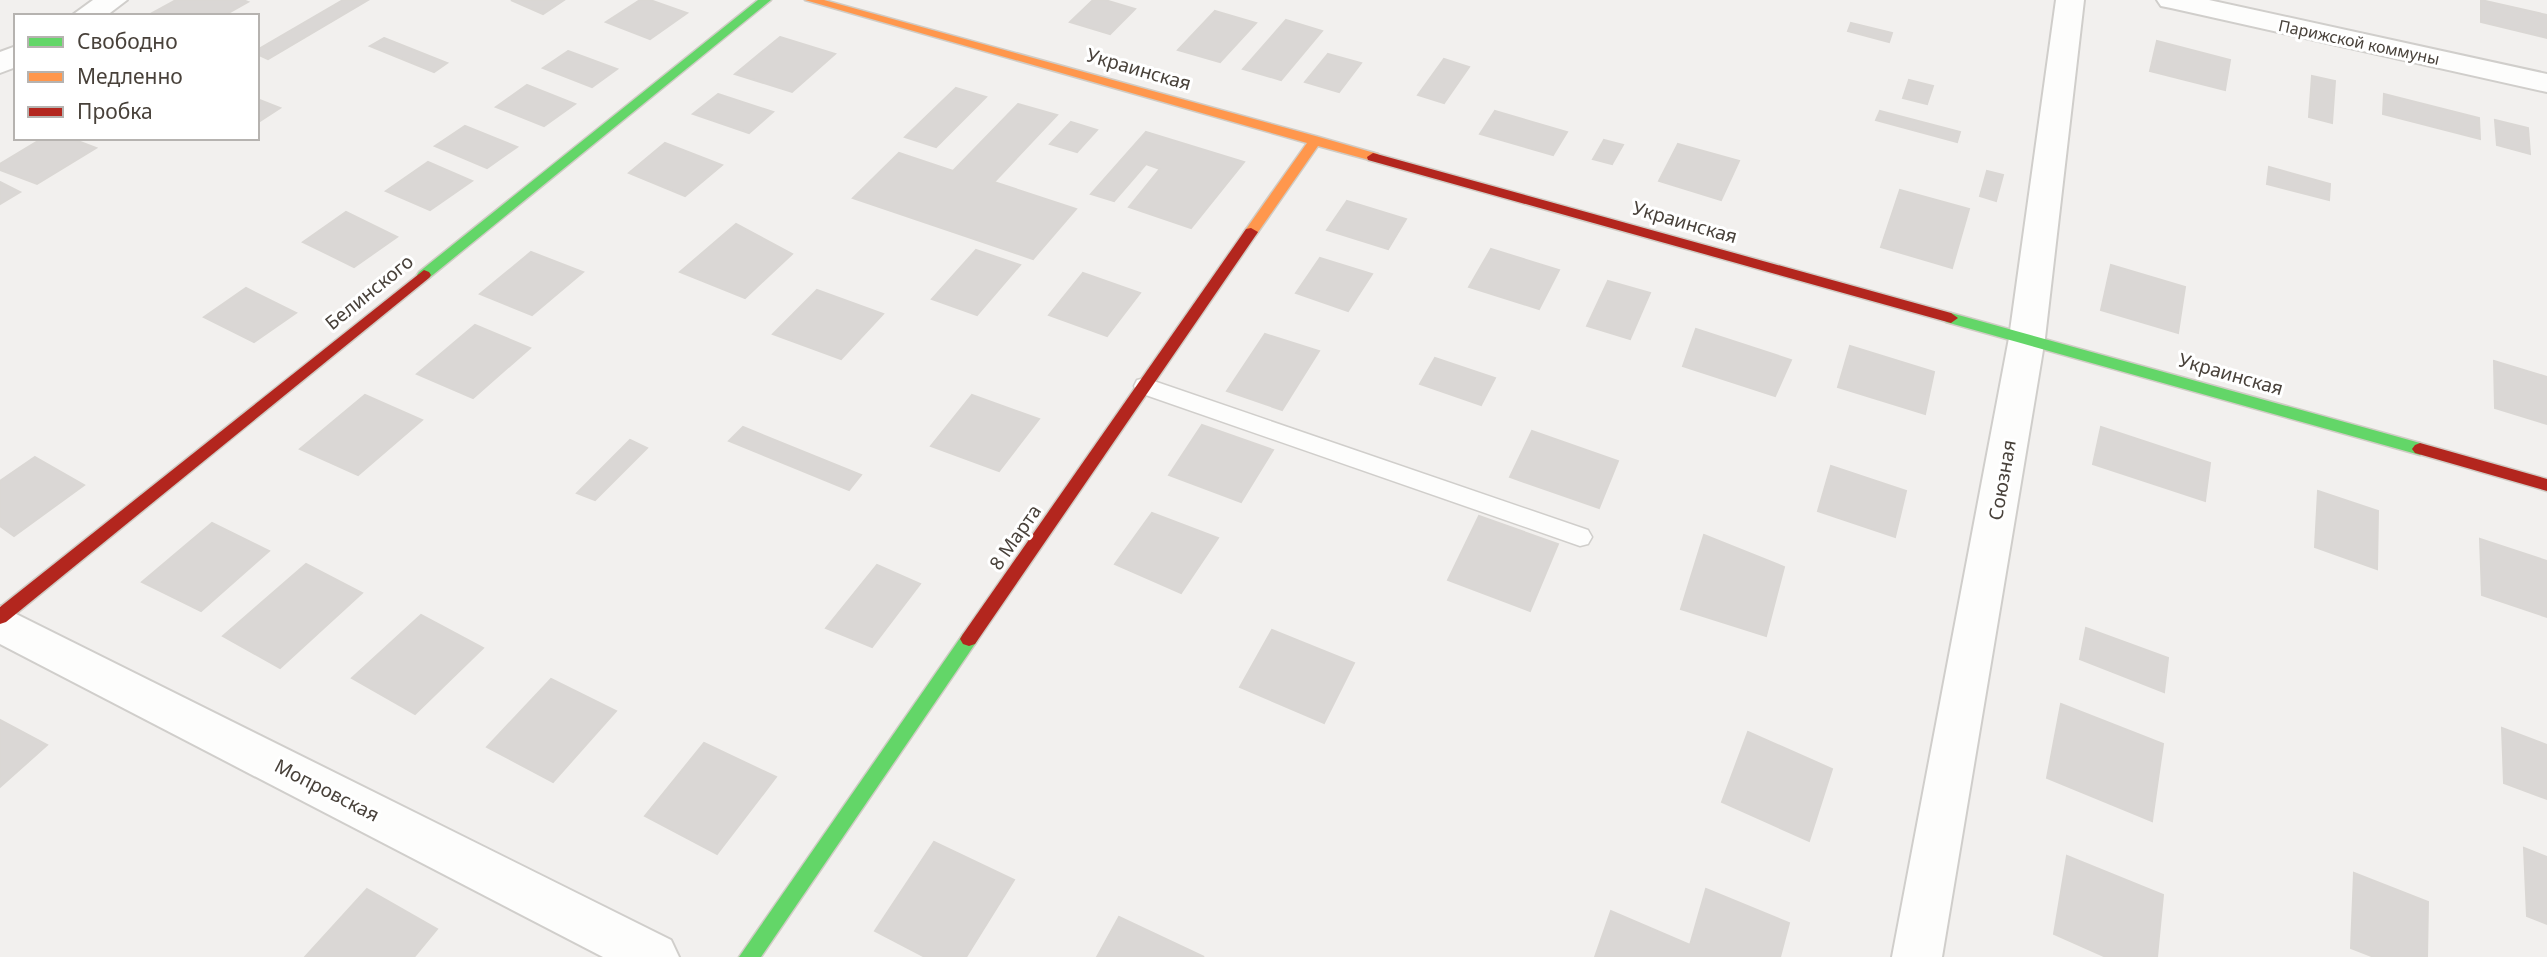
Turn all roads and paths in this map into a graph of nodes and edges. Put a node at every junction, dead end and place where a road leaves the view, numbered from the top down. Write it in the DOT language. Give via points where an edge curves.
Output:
graph roads {
  1 [pos="113,0"];
  2 [pos="765,0"];
  3 [pos="811,0"];
  4 [pos="2070,0"];
  5 [pos="2171,0"];
  6 [pos="88,14"];
  7 [pos="2547,83"];
  8 [pos="1315,140"];
  9 [pos="2026,338"];
  10 [pos="1145,386"];
  11 [pos="2547,485"];
  12 [pos="1580,537"];
  13 [pos="0,617"];
  14 [pos="0,624"];
  15 [pos="654,957"];
  16 [pos="749,957"];
  17 [pos="1917,957"];
  1 -- 6 [label="street"];
  2 -- 13 [label="street, Белинского"];
  3 -- 8 [label="street, Украинская"];
  4 -- 9 [label="street, Союзная"];
  5 -- 7 [label="street, Парижской коммуны"];
  8 -- 9 [label="street, Украинская"];
  8 -- 10 [label="street, 8 Марта"];
  9 -- 11 [label="street, Украинская"];
  9 -- 17 [label="street, Союзная"];
  10 -- 12 [label="lane"];
  10 -- 16 [label="street, 8 Марта"];
  14 -- 15 [label="street, Мопровская"];
}
